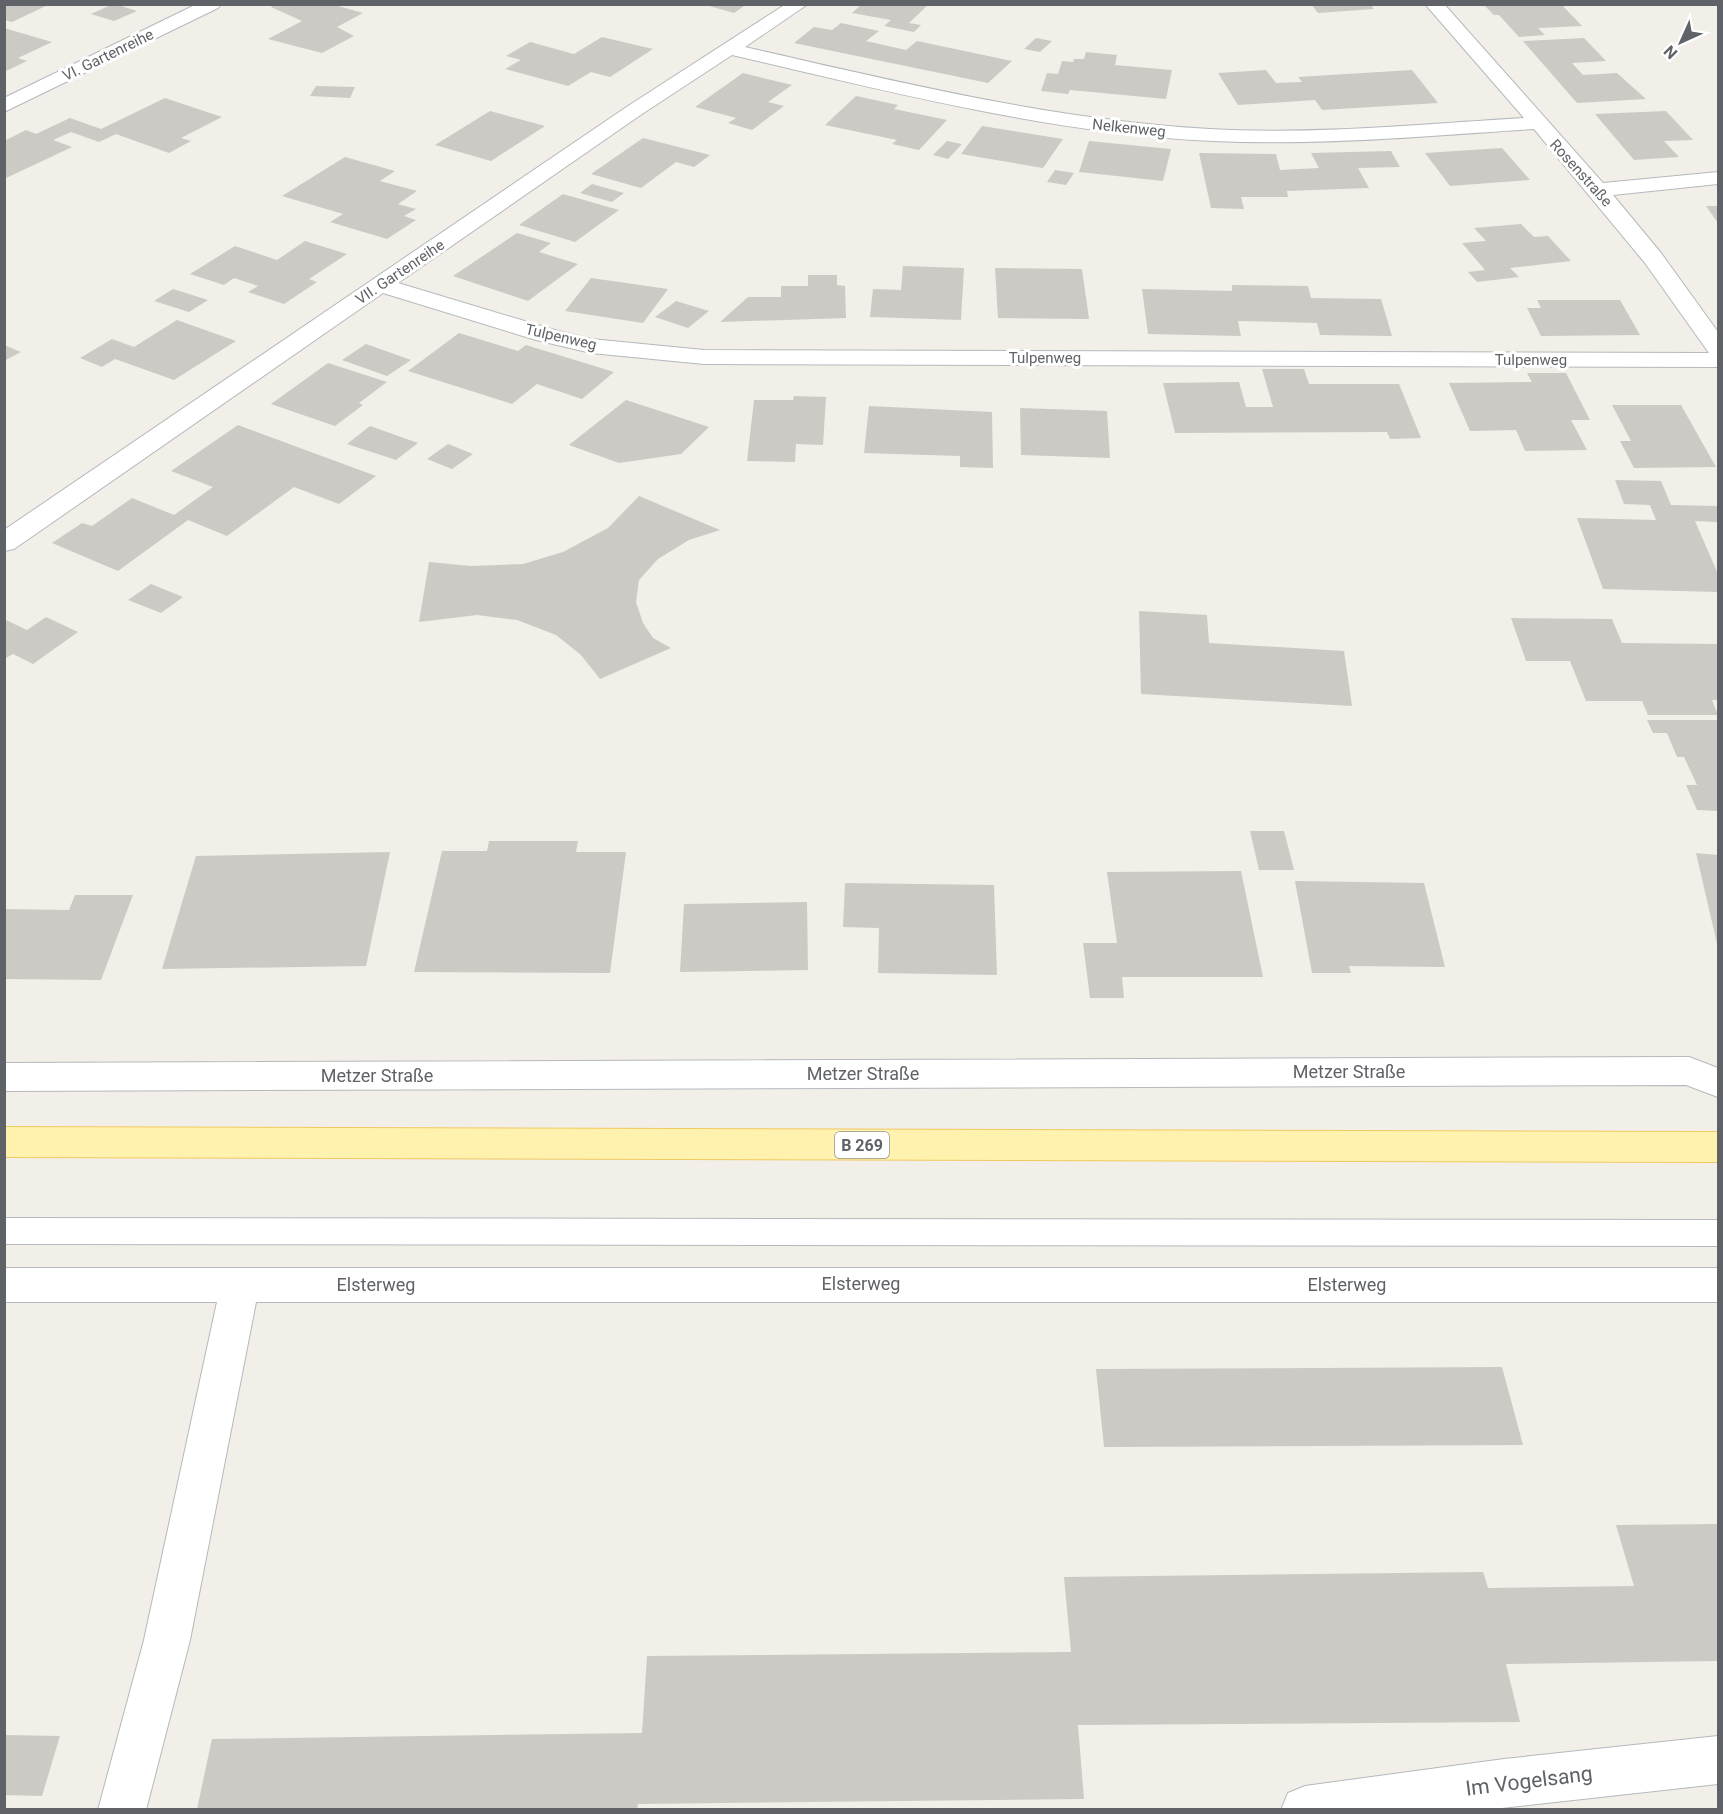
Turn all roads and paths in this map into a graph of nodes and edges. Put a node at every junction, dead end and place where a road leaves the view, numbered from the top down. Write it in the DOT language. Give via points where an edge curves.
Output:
graph roads {
  1 [pos="212,4"];
  2 [pos="799,4"];
  3 [pos="1434,4"];
  4 [pos="729,49"];
  5 [pos="4,106"];
  6 [pos="1537,123"];
  7 [pos="1719,178"];
  8 [pos="1598,190"];
  9 [pos="381,285"];
  10 [pos="1719,348"];
  11 [pos="1719,360"];
  12 [pos="4,543"];
  13 [pos="4,1077"];
  14 [pos="1719,1083"];
  15 [pos="4,1142"];
  16 [pos="1719,1147"];
  17 [pos="4,1231"];
  18 [pos="1719,1233"];
  19 [pos="4,1285"];
  20 [pos="240,1285"];
  21 [pos="1719,1285"];
  22 [pos="1719,1760"];
  23 [pos="1507,1796"];
  24 [pos="122,1809"];
  25 [pos="1305,1809"];
  1 -- 5 [label="street, VI. Gartenreihe"];
  2 -- 4 [label="street, VII. Gartenreihe"];
  3 -- 6 [label="street, Rosenstraße"];
  4 -- 6 [label="street, Nelkenweg" via="973,104 1068,122 1140,130 1286,136"];
  4 -- 9 [label="street, VII. Gartenreihe"];
  6 -- 8 [label="street, Rosenstraße"];
  7 -- 8 [label="street"];
  8 -- 10 [label="street, Rosenstraße"];
  9 -- 11 [label="street, Tulpenweg" via="544,335 637,352 704,357"];
  9 -- 12 [label="street, VII. Gartenreihe"];
  13 -- 14 [label="street, Metzer Straße" via="1689,1071"];
  15 -- 16 [label="main road, B 269"];
  17 -- 18 [label="lane"];
  19 -- 20 [label="street, Elsterweg"];
  20 -- 21 [label="street, Elsterweg"];
  20 -- 24 [label="street" via="167,1640"];
  22 -- 23 [label="street, Im Vogelsang"];
  23 -- 25 [label="street, Im Vogelsang"];
}
